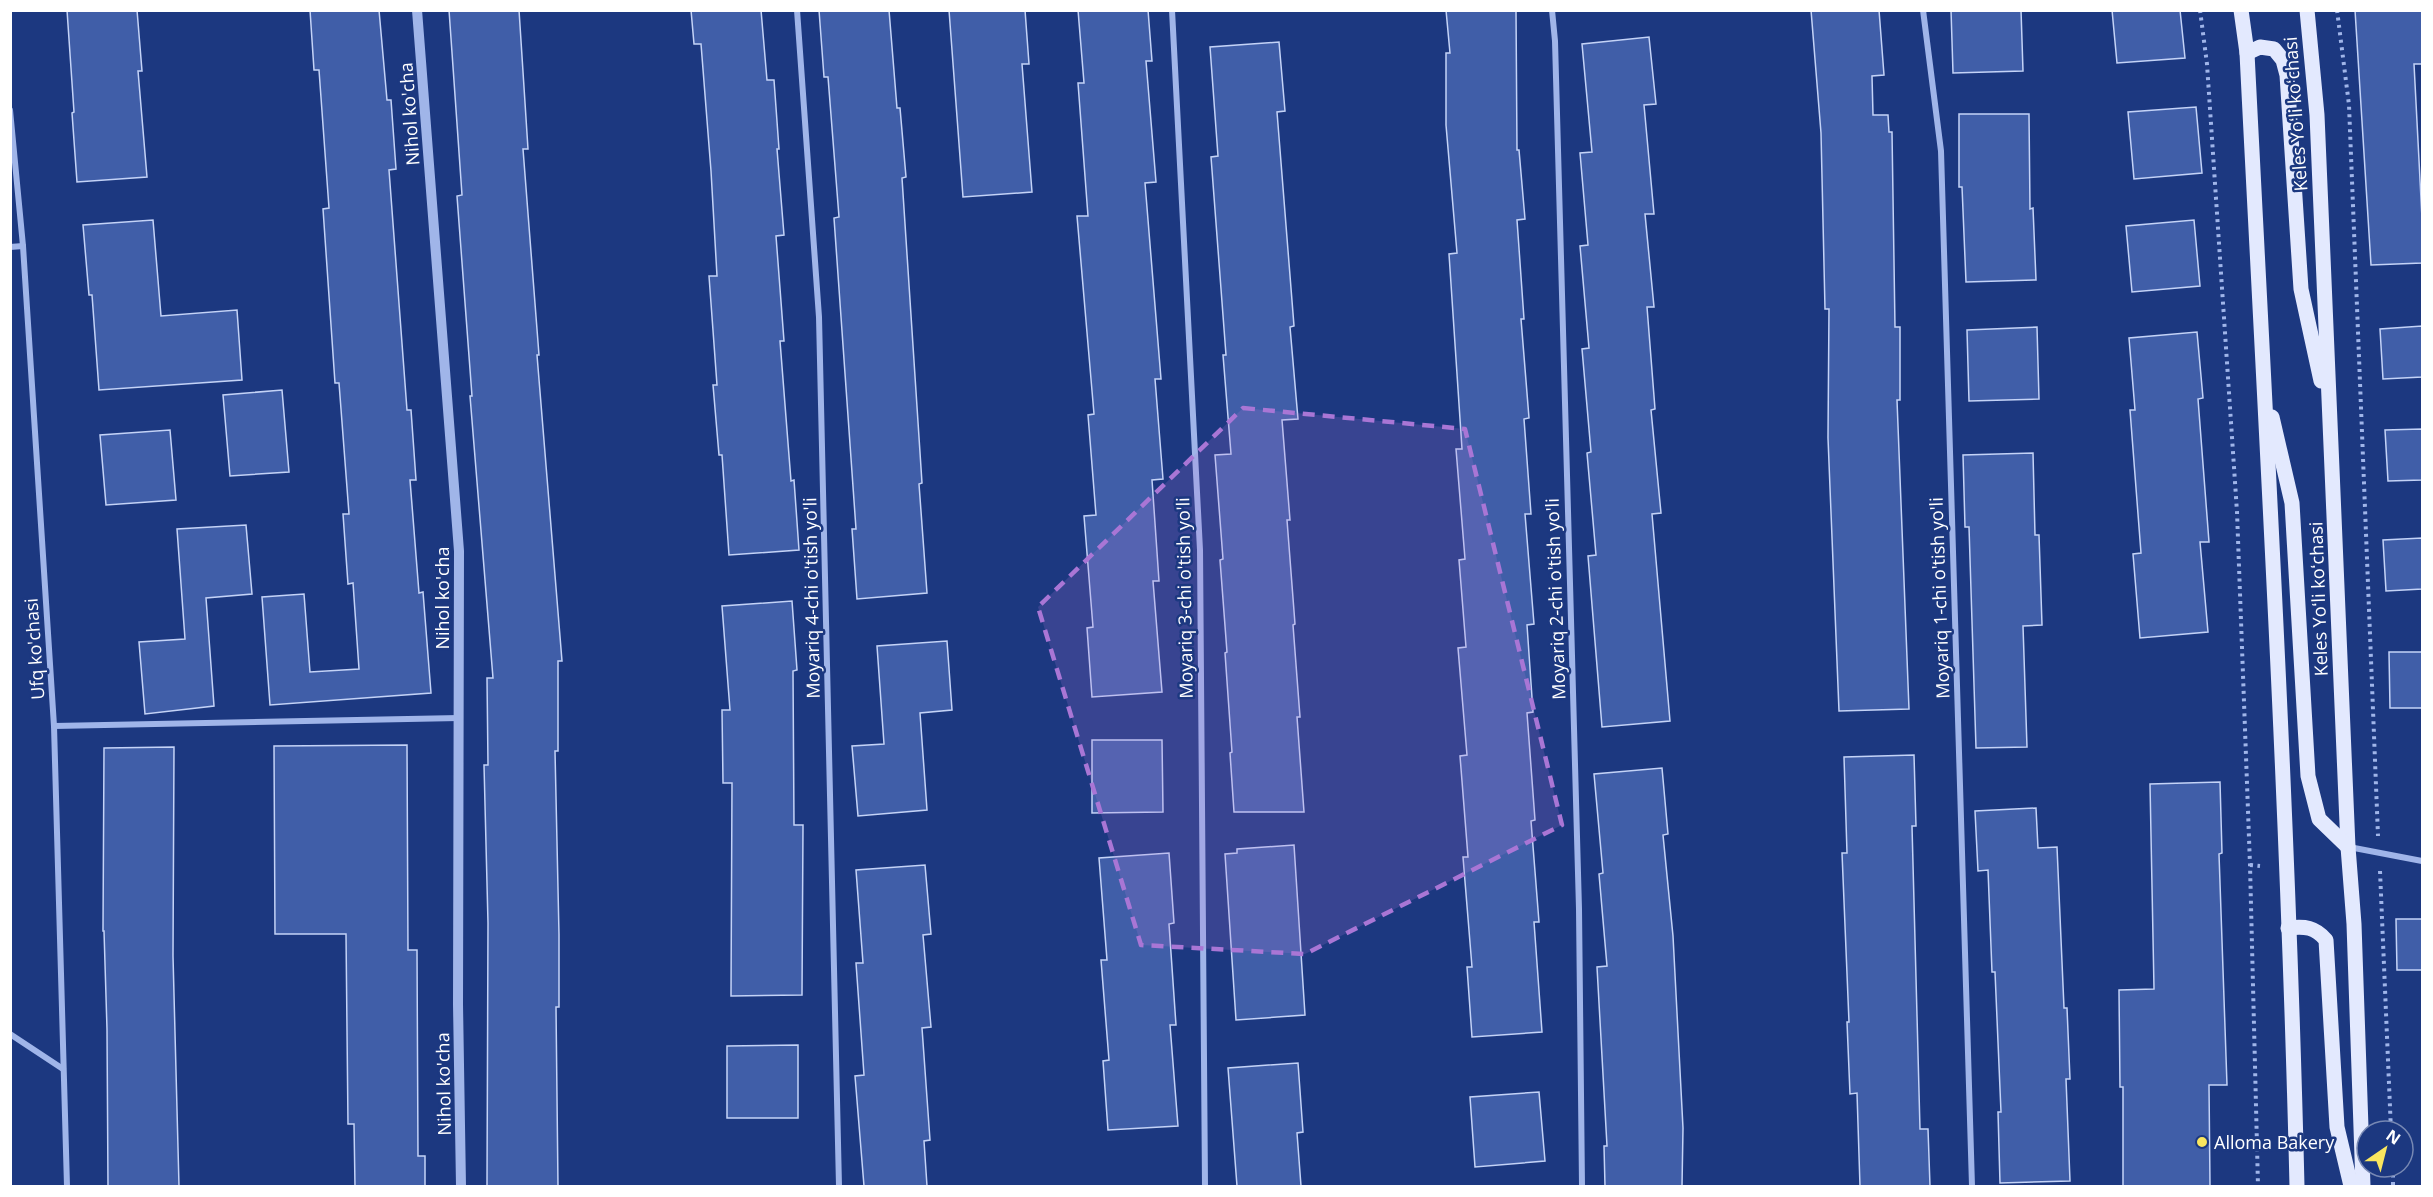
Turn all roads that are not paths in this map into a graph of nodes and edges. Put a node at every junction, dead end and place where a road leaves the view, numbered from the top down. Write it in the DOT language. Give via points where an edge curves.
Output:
graph roads {
  1 [pos="417,10"];
  2 [pos="797,10"];
  3 [pos="1172,10"];
  4 [pos="1552,10"];
  5 [pos="1923,10"];
  6 [pos="2241,10"];
  7 [pos="2307,10"];
  8 [pos="2247,53"];
  9 [pos="10,110"];
  10 [pos="23,246"];
  11 [pos="10,247"];
  12 [pos="2263,376"];
  13 [pos="2330,419"];
  14 [pos="459,718"];
  15 [pos="54,726"];
  16 [pos="2348,847"];
  17 [pos="2422,861"];
  18 [pos="2288,928"];
  19 [pos="10,1034"];
  20 [pos="63,1069"];
  21 [pos="2296,1137"];
  22 [pos="67,1186"];
  23 [pos="461,1186"];
  24 [pos="839,1186"];
  25 [pos="1205,1186"];
  26 [pos="1582,1186"];
  27 [pos="1972,1186"];
  28 [pos="2297,1186"];
  29 [pos="2305,1186"];
  30 [pos="2350,1186"];
  31 [pos="2363,1186"];
  1 -- 14 [label="street, Nihol ko'cha" via="459,550"];
  2 -- 24 [label="street, Moyariq 4-chi o'tish yo'li" via="819,316"];
  3 -- 25 [label="street, Moyariq 3-chi o'tish yo'li" via="1200,550"];
  4 -- 26 [label="street, Moyariq 2-chi o'tish yo'li" via="1579,909"];
  5 -- 27 [label="street, Moyariq 1-chi o'tish yo'li" via="1941,151"];
  6 -- 8 [label="main road"];
  7 -- 13 [label="main road, Keles Yoʻli koʻchasi" via="2317,115"];
  8 -- 12 [label="main road"];
  8 -- 13 [label="main road" via="2260,47 2274,49 2283,60 2287,75 2301,289"];
  9 -- 10 [label="street, Ufq ko'chasi"];
  10 -- 11 [label="street"];
  10 -- 15 [label="street, Ufq ko'chasi"];
  12 -- 16 [label="main road" via="2292,503 2308,777 2319,819"];
  12 -- 18 [label="main road"];
  13 -- 16 [label="main road, Keles Yoʻli koʻchasi"];
  14 -- 15 [label="street"];
  14 -- 23 [label="street, Nihol ko'cha"];
  15 -- 20 [label="street, Ufq ko'chasi"];
  16 -- 17 [label="street"];
  16 -- 31 [label="main road, Keles Yoʻli koʻchasi"];
  18 -- 21 [label="main road"];
  18 -- 30 [label="main road" via="2318,930 2326,940 2337,1127"];
  19 -- 20 [label="street"];
  20 -- 22 [label="street, Ufq ko'chasi"];
  21 -- 28 [label="main road"];
  21 -- 29 [label="main road"];
}
